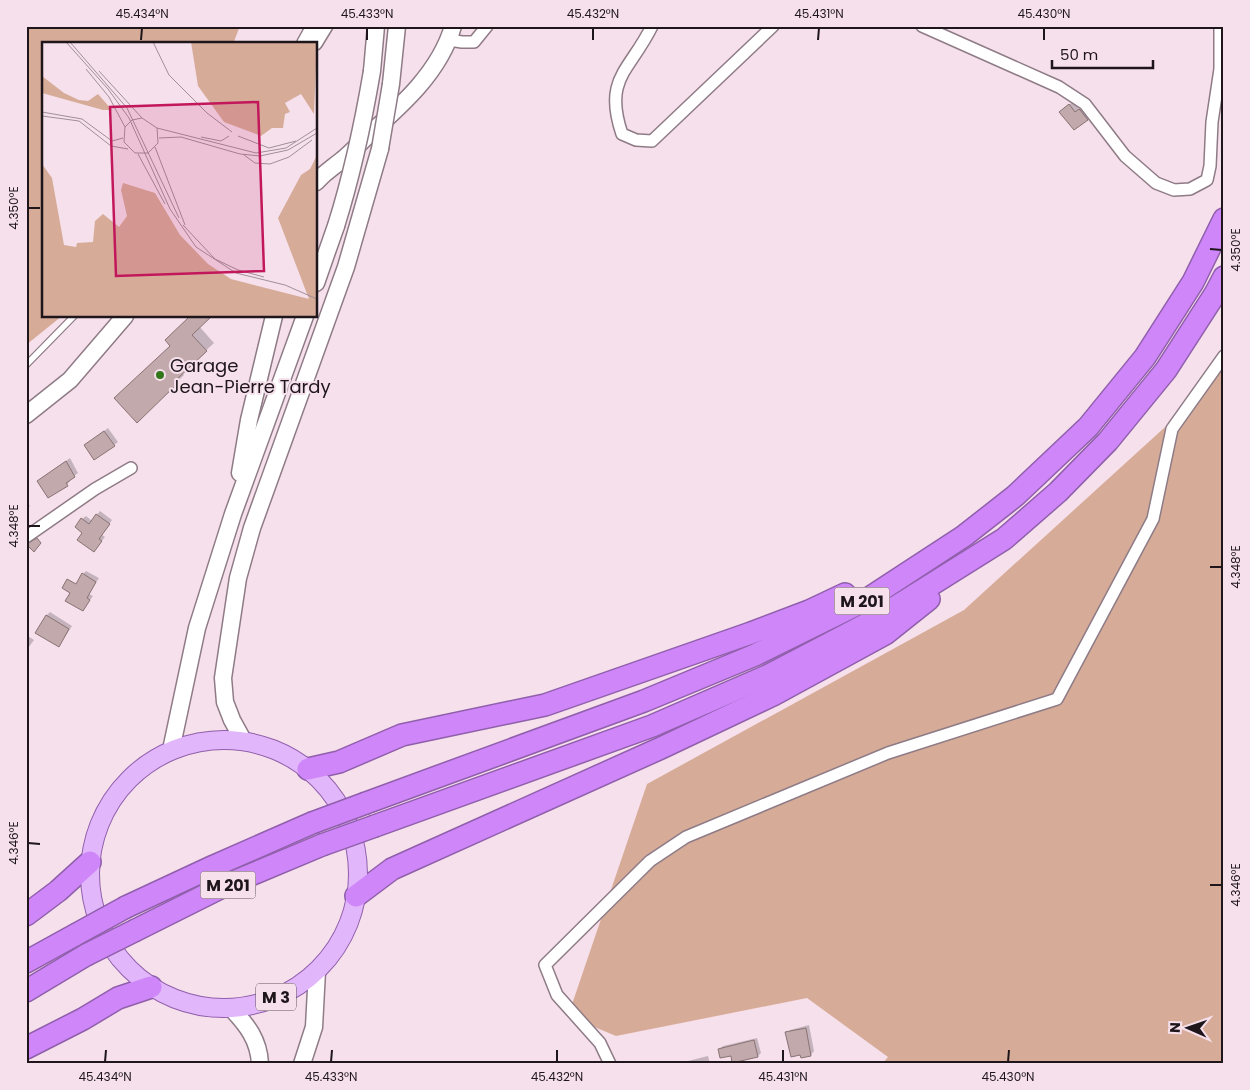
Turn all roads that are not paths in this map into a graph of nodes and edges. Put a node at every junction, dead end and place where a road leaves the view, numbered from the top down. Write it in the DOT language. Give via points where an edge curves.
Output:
graph roads {
  1 [pos="315,26"];
  2 [pos="327,26"];
  3 [pos="376,26"];
  4 [pos="397,26"];
  5 [pos="487,26"];
  6 [pos="652,26"];
  7 [pos="773,26"];
  8 [pos="922,26"];
  9 [pos="1220,26"];
  10 [pos="451,33"];
  11 [pos="306,42"];
  12 [pos="317,42"];
  13 [pos="320,175"];
  14 [pos="1224,219"];
  15 [pos="318,277"];
  16 [pos="1224,277"];
  17 [pos="72,318"];
  18 [pos="123,318"];
  19 [pos="274,318"];
  20 [pos="304,318"];
  21 [pos="1224,356"];
  22 [pos="26,365"];
  23 [pos="26,415"];
  24 [pos="1067,447"];
  25 [pos="131,468"];
  26 [pos="232,514"];
  27 [pos="26,538"];
  28 [pos="1004,539"];
  29 [pos="243,740"];
  30 [pos="171,750"];
  31 [pos="308,769"];
  32 [pos="90,862"];
  33 [pos="356,896"];
  34 [pos="26,915"];
  35 [pos="26,962"];
  36 [pos="317,971"];
  37 [pos="152,987"];
  38 [pos="26,991"];
  39 [pos="231,1008"];
  40 [pos="26,1048"];
  41 [pos="260,1064"];
  42 [pos="302,1064"];
  43 [pos="610,1064"];
  1 -- 11 [label="main road"];
  2 -- 12 [label="street"];
  3 -- 15 [label="main road, bridge" via="372,71 348,189"];
  4 -- 29 [label="main road, bridge" via="380,149 346,267 252,528 238,578 223,678 225,702"];
  5 -- 10 [label="street" via="474,42"];
  6 -- 7 [label="street" via="623,72 615,96 616,116 622,134 636,140 652,141"];
  8 -- 9 [label="street" via="1058,87 1086,104 1125,156 1156,183 1174,190 1190,189 1206,180 1210,166 1220,68"];
  10 -- 13 [label="main road" via="433,68 402,105 342,160"];
  14 -- 24 [label="highway, M 201" via="1193,282 1146,357 1088,427"];
  16 -- 28 [label="highway, M 201" via="1166,370 1108,441 1058,492"];
  17 -- 22 [label="lane"];
  18 -- 23 [label="main road" via="70,380"];
  19 -- 26 [label="main road" via="249,420"];
  20 -- 26 [label="main road"];
  21 -- 43 [label="street" via="1172,429 1153,519 1057,699 888,753 686,837 650,861 545,965 557,995 600,1043"];
  24 -- 31 [label="highway" via="948,536 869,582 809,611 545,705 402,735 339,762"];
  24 -- 35 [label="highway, M 201, bridge" via="1015,496 964,536 866,600 756,655 644,701 312,823 126,907"];
  25 -- 27 [label="street"];
  26 -- 30 [label="main road" via="197,628"];
  28 -- 33 [label="highway" via="885,634 838,661 661,748 392,869"];
  28 -- 38 [label="highway, M 201, bridge" via="878,618 767,676 652,726 375,826 224,886 86,956"];
  29 -- 30 [label="main road, M 3" via="194,742"];
  29 -- 31 [label="main road, M 3" via="277,750"];
  30 -- 32 [label="main road, M 3" via="146,764 124,783 107,807 95,833"];
  31 -- 33 [label="main road, M 3" via="332,795 349,826 357,860"];
  32 -- 34 [label="highway"];
  32 -- 37 [label="main road, M 3" via="92,898 103,933 124,964"];
  33 -- 36 [label="main road, M 3" via="340,940"];
  36 -- 39 [label="main road, M 3" via="291,990 262,1003"];
  36 -- 42 [label="main road, M 3" via="314,1027"];
  37 -- 39 [label="main road, M 3" via="176,1000 203,1007"];
  37 -- 40 [label="highway" via="118,998"];
  39 -- 41 [label="main road, M 3" via="250,1031"];
}
